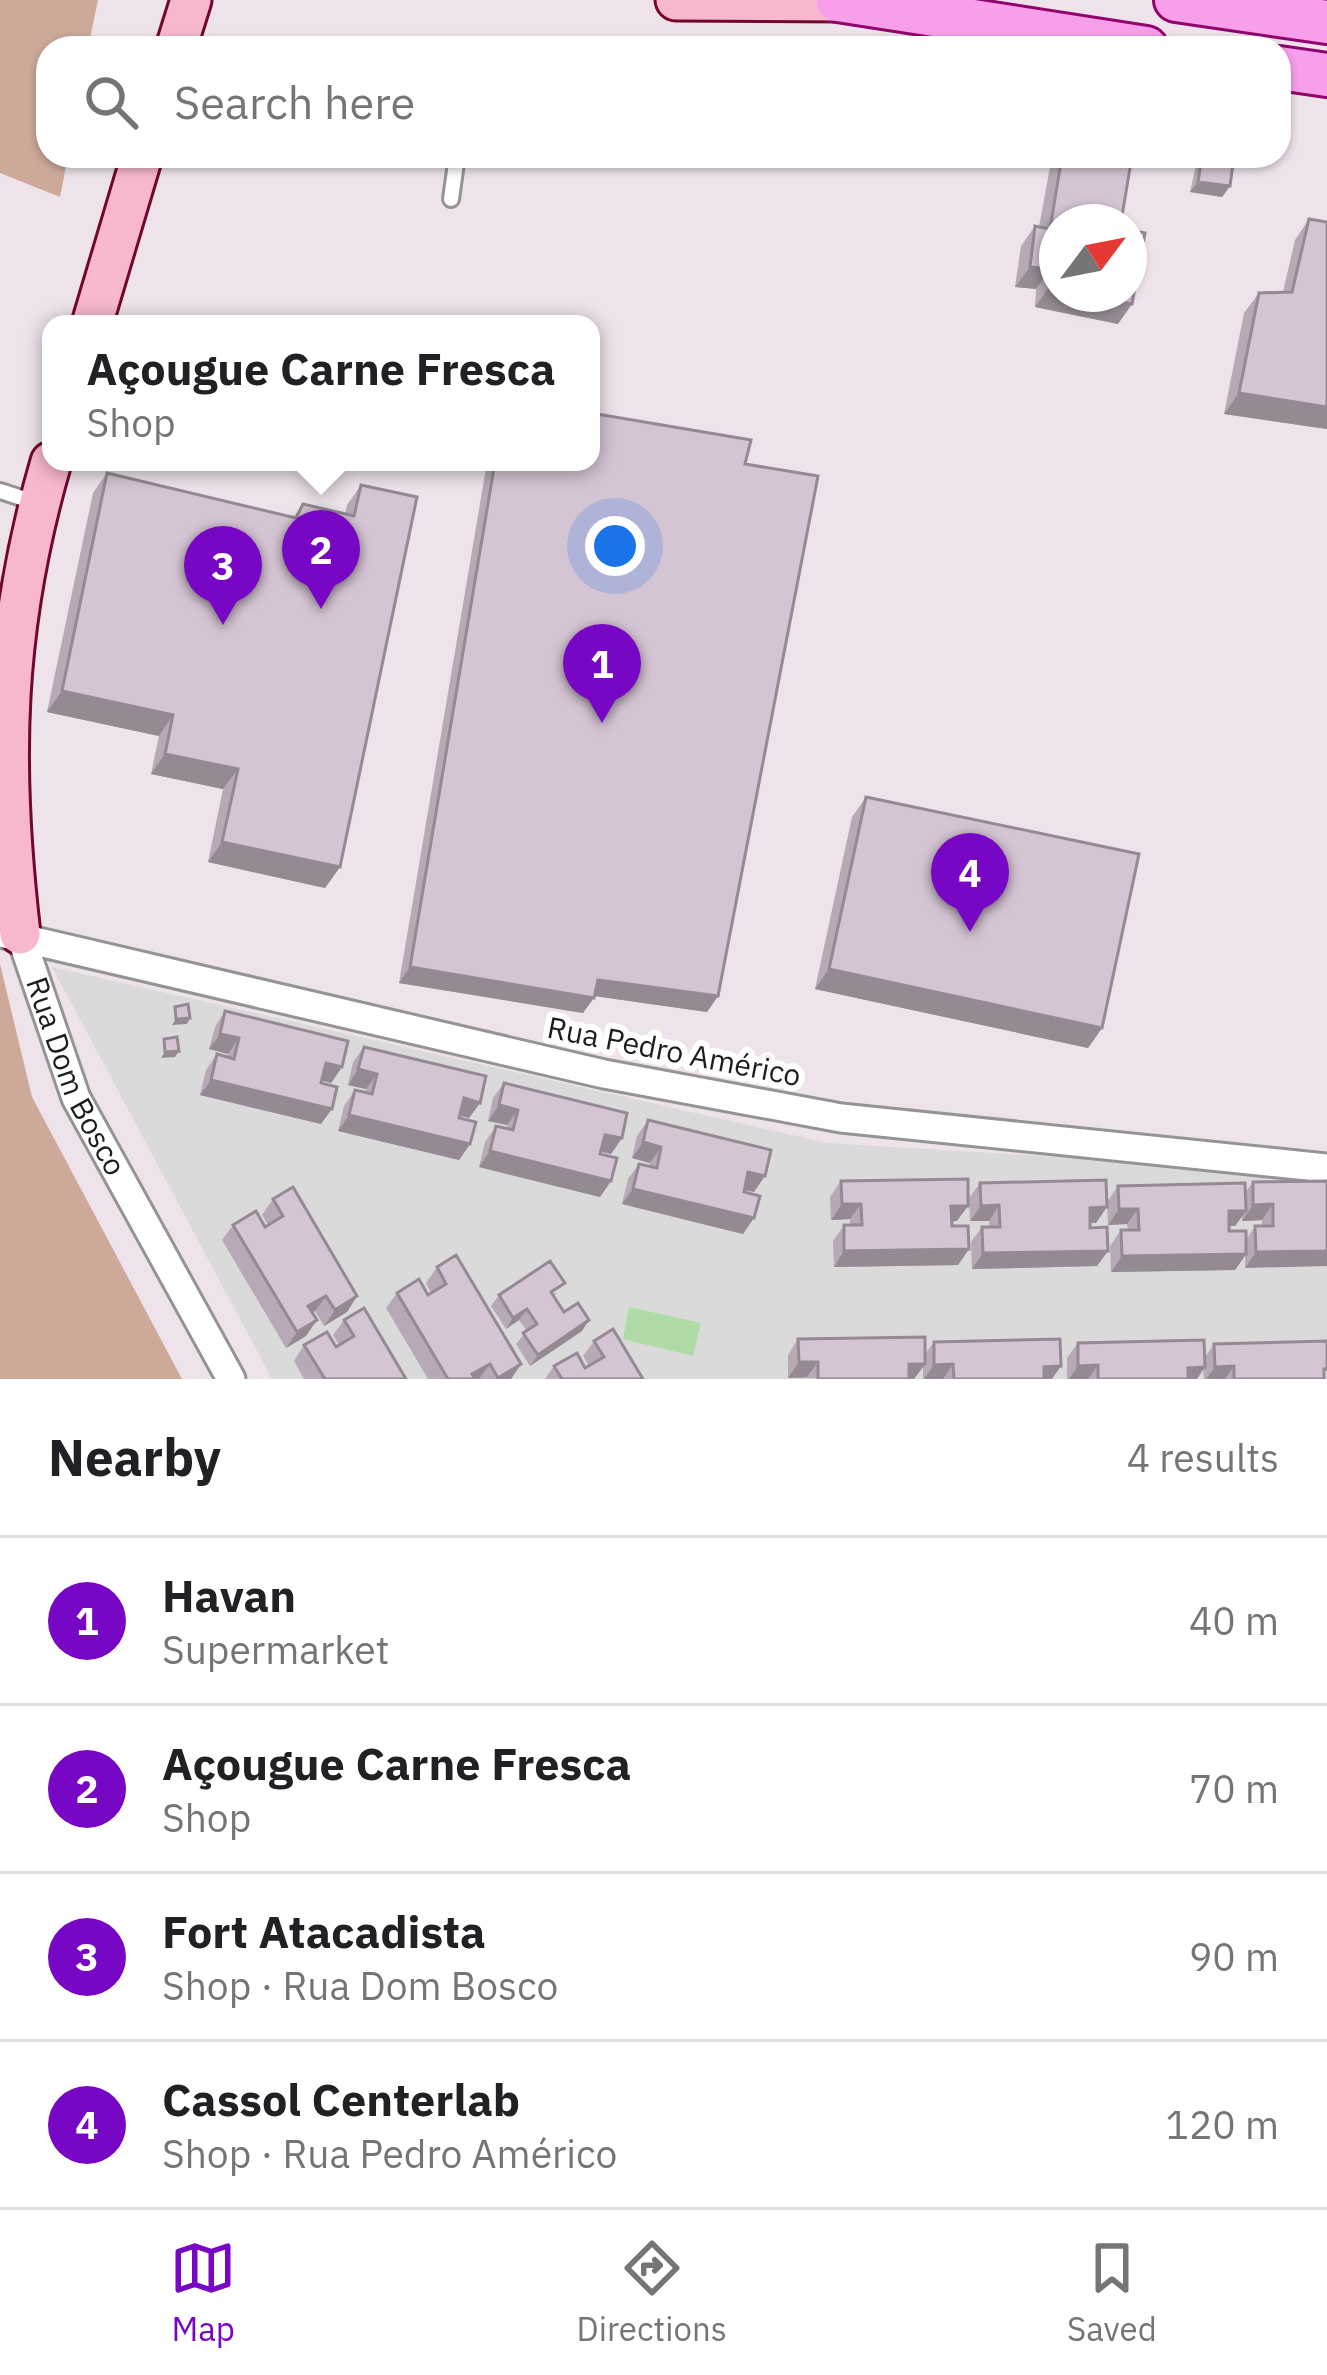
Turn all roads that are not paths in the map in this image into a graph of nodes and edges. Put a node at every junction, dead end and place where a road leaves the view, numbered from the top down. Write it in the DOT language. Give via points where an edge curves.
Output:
graph roads {
  1 [pos="191,0"];
  2 [pos="676,0"];
  3 [pos="841,0"];
  4 [pos="1176,0"];
  5 [pos="1327,22"];
  6 [pos="180,36"];
  7 [pos="1070,36"];
  8 [pos="1291,70"];
  9 [pos="1327,75"];
  10 [pos="138,168"];
  11 [pos="456,168"];
  12 [pos="451,199"];
  13 [pos="95,315"];
  14 [pos="48,471"];
  15 [pos="0,491"];
  16 [pos="39,504"];
  17 [pos="10,933"];
  18 [pos="1327,1168"];
  19 [pos="231,1379"];
  1 -- 6 [label="street"];
  2 -- 3 [label="street"];
  3 -- 7 [label="main road"];
  4 -- 5 [label="main road"];
  8 -- 9 [label="main road"];
  10 -- 13 [label="street"];
  11 -- 12 [label="lane"];
  14 -- 16 [label="street, Rua Dom Bosco"];
  15 -- 16 [label="lane"];
  16 -- 17 [label="street, Rua Dom Bosco" via="7,668"];
  17 -- 18 [label="street, Rua Pedro Américo" via="582,1070 841,1118"];
  17 -- 19 [label="street, Rua Dom Bosco" via="76,1098"];
}
